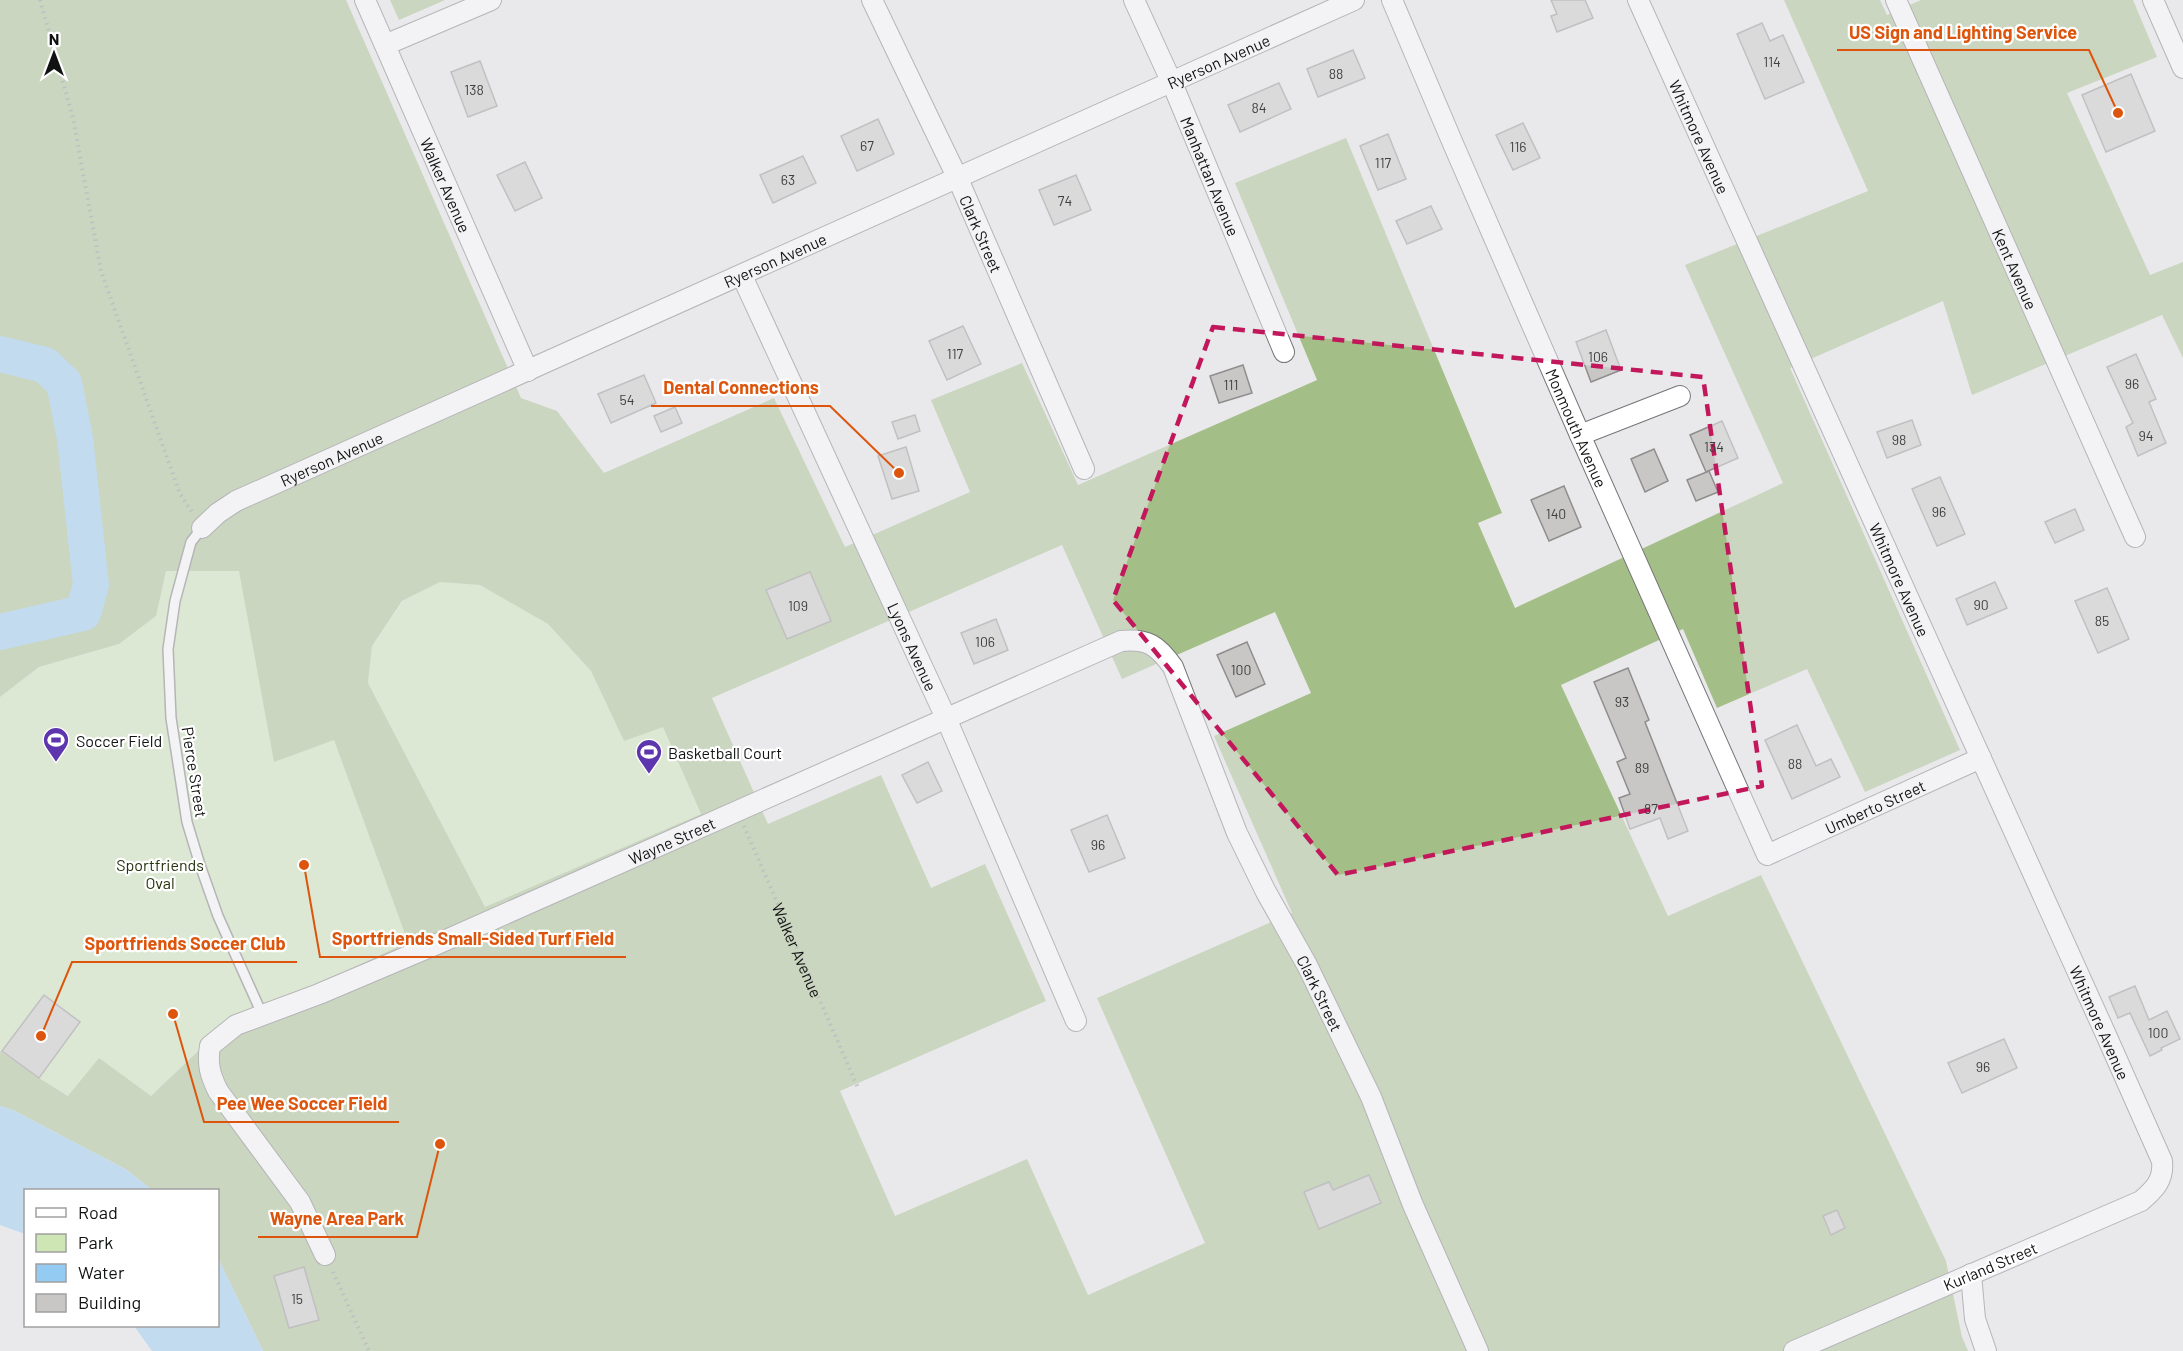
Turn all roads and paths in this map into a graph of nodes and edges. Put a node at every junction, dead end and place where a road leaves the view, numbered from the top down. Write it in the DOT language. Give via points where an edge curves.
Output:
graph roads {
  1 [pos="40,0"];
  2 [pos="365,0"];
  3 [pos="491,0"];
  4 [pos="872,0"];
  5 [pos="1134,0"];
  6 [pos="1354,0"];
  7 [pos="1392,0"];
  8 [pos="1638,0"];
  9 [pos="1896,0"];
  10 [pos="2153,0"];
  11 [pos="385,45"];
  12 [pos="2183,68"];
  13 [pos="1172,83"];
  14 [pos="958,179"];
  15 [pos="742,276"];
  16 [pos="1284,352"];
  17 [pos="528,371"];
  18 [pos="1680,396"];
  19 [pos="1580,435"];
  20 [pos="1084,469"];
  21 [pos="202,528"];
  22 [pos="2135,537"];
  23 [pos="1150,644"];
  24 [pos="946,718"];
  25 [pos="1981,758"];
  26 [pos="738,812"];
  27 [pos="1767,855"];
  28 [pos="262,1014"];
  29 [pos="1076,1021"];
  30 [pos="858,1088"];
  31 [pos="2162,1161"];
  32 [pos="325,1255"];
  33 [pos="1971,1274"];
  34 [pos="369,1351"];
  35 [pos="1478,1351"];
  36 [pos="1794,1351"];
  37 [pos="1986,1351"];
  1 -- 21 [label="path" via="74,118 101,271 180,494"];
  2 -- 11 [label="street, Walker Avenue"];
  3 -- 11 [label="street"];
  4 -- 14 [label="street, Clark Street"];
  5 -- 13 [label="street, Manhattan Avenue"];
  6 -- 13 [label="street, Ryerson Avenue"];
  7 -- 19 [label="street, Monmouth Avenue"];
  8 -- 25 [label="street, Whitmore Avenue"];
  9 -- 22 [label="street, Kent Avenue"];
  10 -- 12 [label="street"];
  11 -- 17 [label="street, Walker Avenue"];
  13 -- 14 [label="street, Ryerson Avenue"];
  13 -- 16 [label="street, Manhattan Avenue"];
  14 -- 15 [label="street, Ryerson Avenue"];
  14 -- 20 [label="street, Clark Street"];
  15 -- 17 [label="street, Ryerson Avenue"];
  15 -- 24 [label="street, Lyons Avenue"];
  17 -- 21 [label="street, Ryerson Avenue" via="236,501"];
  18 -- 19 [label="street"];
  19 -- 27 [label="street, Monmouth Avenue"];
  21 -- 28 [label="lane, Pierce Street" via="191,542 175,601 168,649 171,718 187,822 200,865"];
  23 -- 24 [label="street, Wayne Street" via="1136,639 1121,641"];
  23 -- 35 [label="street, Clark Street" via="1173,667 1237,833 1362,1078"];
  24 -- 26 [label="street, Wayne Street"];
  24 -- 29 [label="street, Lyons Avenue"];
  25 -- 27 [label="street, Umberto Street"];
  25 -- 31 [label="street, Whitmore Avenue"];
  26 -- 28 [label="street, Wayne Street" via="434,946"];
  26 -- 30 [label="path, Walker Avenue"];
  28 -- 32 [label="street, Wayne Street" via="236,1025 210,1046 209,1074 300,1202"];
  31 -- 33 [label="street, Kurland Street" via="2159,1184 2141,1201"];
  32 -- 34 [label="path"];
  33 -- 36 [label="street, Kurland Street"];
  33 -- 37 [label="street" via="1976,1319"];
}
